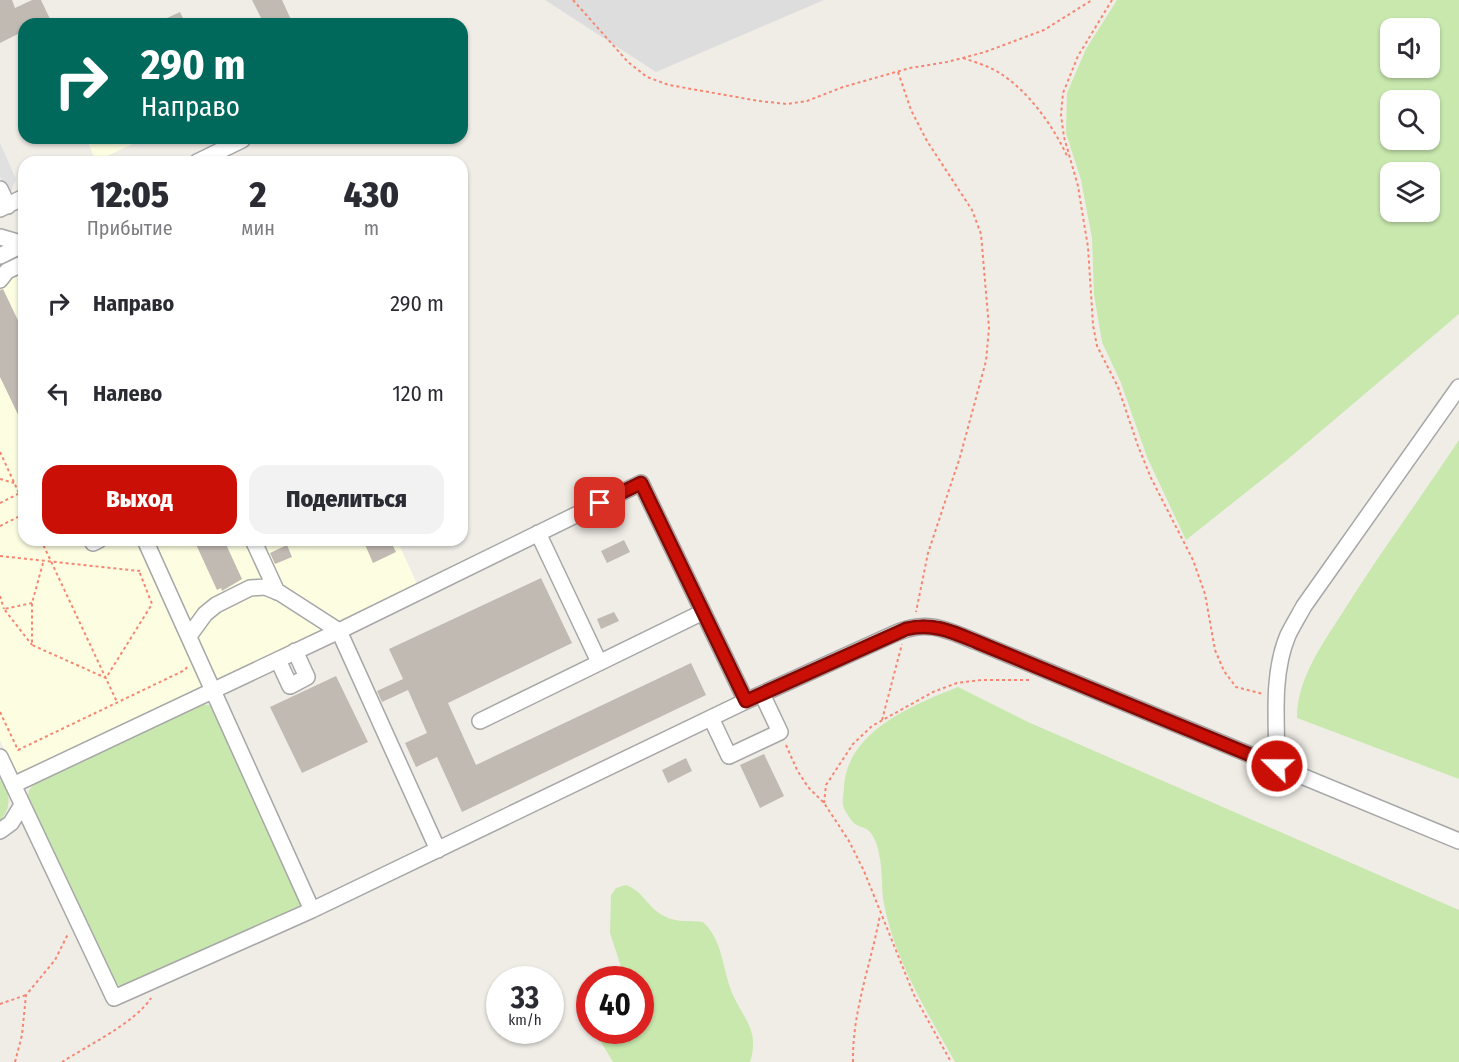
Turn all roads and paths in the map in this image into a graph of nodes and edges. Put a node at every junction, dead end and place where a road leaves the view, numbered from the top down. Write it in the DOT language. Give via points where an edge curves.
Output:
graph roads {
  1 [pos="573,0"];
  2 [pos="1092,0"];
  3 [pos="1112,0"];
  4 [pos="963,58"];
  5 [pos="898,72"];
  6 [pos="234,144"];
  7 [pos="209,156"];
  8 [pos="1071,164"];
  9 [pos="0,189"];
  10 [pos="18,201"];
  11 [pos="4,207"];
  12 [pos="0,237"];
  13 [pos="18,242"];
  14 [pos="18,247"];
  15 [pos="0,256"];
  16 [pos="18,266"];
  17 [pos="0,280"];
  18 [pos="1459,387"];
  19 [pos="0,452"];
  20 [pos="0,479"];
  21 [pos="14,483"];
  22 [pos="18,492"];
  23 [pos="18,494"];
  24 [pos="0,503"];
  25 [pos="18,517"];
  26 [pos="0,526"];
  27 [pos="538,533"];
  28 [pos="44,546"];
  29 [pos="148,546"];
  30 [pos="257,546"];
  31 [pos="0,556"];
  32 [pos="43,562"];
  33 [pos="52,563"];
  34 [pos="148,563"];
  35 [pos="139,571"];
  36 [pos="277,592"];
  37 [pos="0,596"];
  38 [pos="32,603"];
  39 [pos="4,609"];
  40 [pos="703,612"];
  41 [pos="913,627"];
  42 [pos="339,631"];
  43 [pos="189,636"];
  44 [pos="32,645"];
  45 [pos="295,651"];
  46 [pos="278,660"];
  47 [pos="599,662"];
  48 [pos="188,664"];
  49 [pos="106,678"];
  50 [pos="1036,680"];
  51 [pos="213,691"];
  52 [pos="762,694"];
  53 [pos="1277,697"];
  54 [pos="746,701"];
  55 [pos="117,702"];
  56 [pos="0,712"];
  57 [pos="711,718"];
  58 [pos="480,720"];
  59 [pos="882,720"];
  60 [pos="780,732"];
  61 [pos="1,761"];
  62 [pos="1277,766"];
  63 [pos="13,785"];
  64 [pos="824,804"];
  65 [pos="22,805"];
  66 [pos="0,831"];
  67 [pos="1459,841"];
  68 [pos="438,850"];
  69 [pos="312,910"];
  70 [pos="881,912"];
  71 [pos="76,918"];
  72 [pos="26,995"];
  73 [pos="153,995"];
  74 [pos="0,1004"];
  75 [pos="15,1062"];
  76 [pos="62,1062"];
  77 [pos="853,1062"];
  78 [pos="951,1062"];
  1 -- 5 [label="path" via="628,62 647,77 669,85 788,104"];
  2 -- 4 [label="path" via="1044,30"];
  3 -- 8 [label="path" via="1078,56 1063,93 1061,116"];
  4 -- 5 [label="path"];
  4 -- 8 [label="path" via="999,72 1038,108"];
  5 -- 41 [label="path" via="911,110 972,210 981,234 988,328 986,361 928,553"];
  6 -- 7 [label="street"];
  8 -- 53 [label="path" via="1088,247 1097,346 1118,387 1151,478 1193,560 1205,594 1215,650 1224,671 1236,687"];
  9 -- 11 [label="street"];
  10 -- 11 [label="street"];
  12 -- 13 [label="street"];
  14 -- 15 [label="street"];
  16 -- 17 [label="street"];
  18 -- 53 [label="street" via="1304,606 1288,636"];
  19 -- 21 [label="path"];
  20 -- 21 [label="path"];
  21 -- 22 [label="path"];
  23 -- 24 [label="path"];
  25 -- 26 [label="path"];
  27 -- 40 [label="street" via="641,483"];
  27 -- 42 [label="street"];
  27 -- 47 [label="street"];
  28 -- 33 [label="path"];
  29 -- 43 [label="street"];
  30 -- 36 [label="street"];
  31 -- 32 [label="path"];
  32 -- 33 [label="path"];
  32 -- 38 [label="path"];
  33 -- 35 [label="path"];
  33 -- 49 [label="path"];
  34 -- 35 [label="path"];
  35 -- 49 [label="path" via="152,604"];
  36 -- 42 [label="street"];
  36 -- 43 [label="street" via="265,587 250,588 233,595 205,614"];
  37 -- 39 [label="path"];
  38 -- 39 [label="path"];
  38 -- 44 [label="path"];
  39 -- 44 [label="path"];
  40 -- 47 [label="street"];
  40 -- 54 [label="street"];
  41 -- 52 [label="street"];
  41 -- 59 [label="path" via="903,642"];
  41 -- 62 [label="street" via="945,629"];
  42 -- 45 [label="street"];
  42 -- 68 [label="street"];
  43 -- 51 [label="street"];
  44 -- 49 [label="path"];
  45 -- 46 [label="street"];
  45 -- 46 [label="street" via="307,677 290,686"];
  46 -- 51 [label="street"];
  47 -- 58 [label="street"];
  48 -- 55 [label="path" via="185,670"];
  49 -- 55 [label="path"];
  50 -- 59 [label="path" via="957,683"];
  51 -- 63 [label="street"];
  51 -- 69 [label="street"];
  52 -- 54 [label="street"];
  52 -- 60 [label="street"];
  53 -- 62 [label="street"];
  54 -- 57 [label="street"];
  55 -- 56 [label="path" via="18,750"];
  57 -- 60 [label="street" via="729,756"];
  57 -- 68 [label="street"];
  59 -- 64 [label="path" via="853,744 826,785"];
  60 -- 64 [label="path" via="797,770"];
  61 -- 63 [label="street"];
  62 -- 67 [label="street"];
  63 -- 65 [label="street"];
  64 -- 70 [label="path" via="849,841"];
  65 -- 66 [label="street" via="11,823"];
  65 -- 71 [label="street"];
  68 -- 69 [label="street"];
  69 -- 71 [label="street" via="114,998"];
  70 -- 77 [label="path" via="855,1020"];
  70 -- 78 [label="path" via="914,995"];
  71 -- 72 [label="path" via="56,960"];
  72 -- 74 [label="path"];
  72 -- 75 [label="path"];
  73 -- 76 [label="path" via="127,1022"];
}
